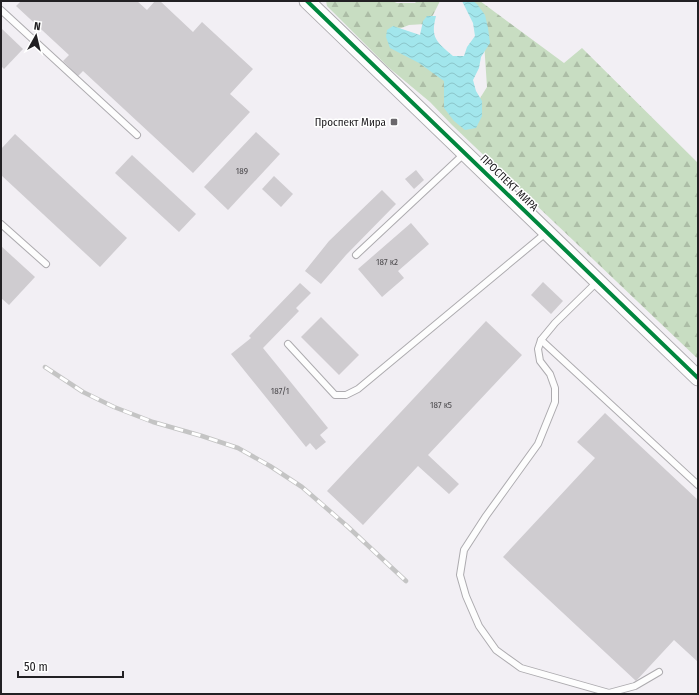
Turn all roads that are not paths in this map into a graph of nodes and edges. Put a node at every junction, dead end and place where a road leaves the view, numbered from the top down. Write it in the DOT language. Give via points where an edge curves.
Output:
graph roads {
  1 [pos="307,1"];
  2 [pos="1,10"];
  3 [pos="137,135"];
  4 [pos="465,153"];
  5 [pos="1,224"];
  6 [pos="547,232"];
  7 [pos="356,255"];
  8 [pos="46,264"];
  9 [pos="598,281"];
  10 [pos="541,340"];
  11 [pos="288,344"];
  12 [pos="698,378"];
  13 [pos="698,485"];
  14 [pos="659,672"];
  1 -- 4 [label="street, ПРОСПЕКТ МИРА"];
  2 -- 3 [label="lane"];
  4 -- 6 [label="street, ПРОСПЕКТ МИРА"];
  4 -- 7 [label="lane"];
  5 -- 8 [label="lane"];
  6 -- 9 [label="street, ПРОСПЕКТ МИРА"];
  6 -- 11 [label="lane" via="358,388 346,395 335,395"];
  9 -- 10 [label="lane"];
  9 -- 12 [label="street, ПРОСПЕКТ МИРА"];
  10 -- 13 [label="lane"];
  10 -- 14 [label="lane" via="538,349 540,361 550,374 555,388 555,402 538,444 464,550 460,575 466,596 479,626 496,650 521,668 609,693 635,686"];
}
